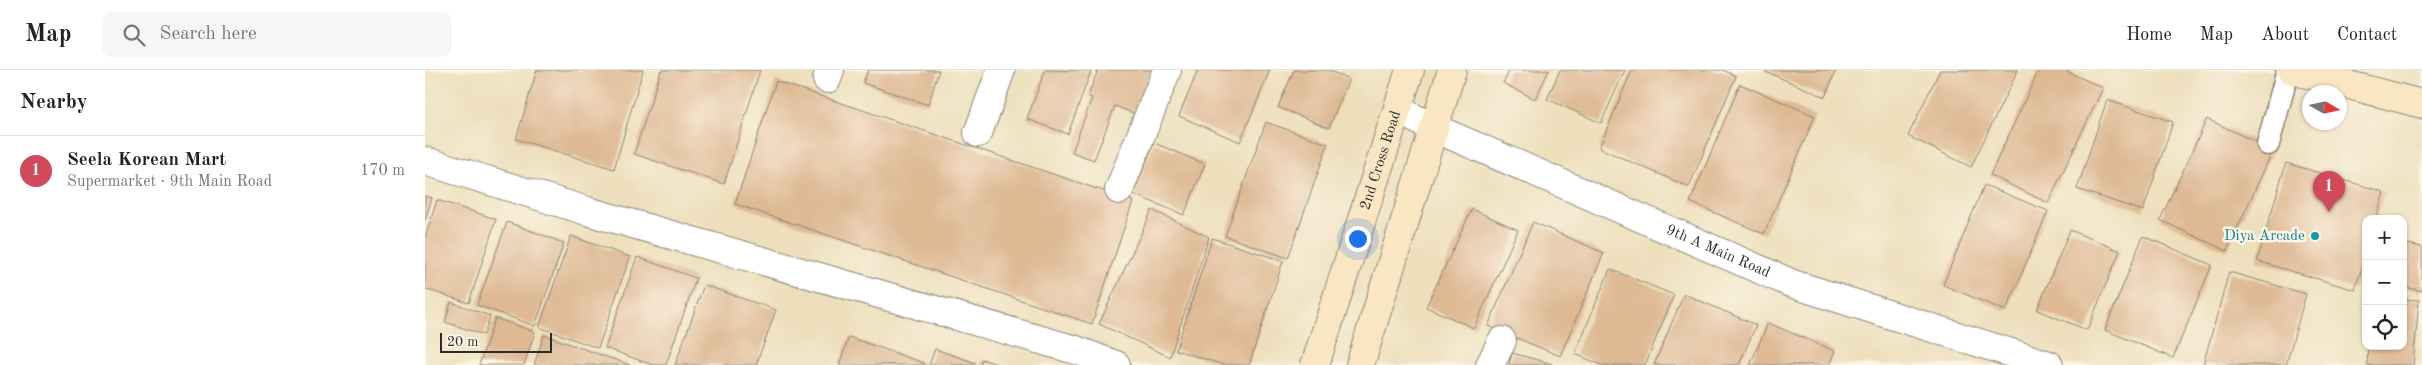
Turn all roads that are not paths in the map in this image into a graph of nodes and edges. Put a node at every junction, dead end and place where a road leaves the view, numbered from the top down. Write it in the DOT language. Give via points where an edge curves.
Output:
graph roads {
  1 [pos="1001,70"];
  2 [pos="1167,70"];
  3 [pos="1411,70"];
  4 [pos="1452,70"];
  5 [pos="2289,70"];
  6 [pos="2422,104"];
  7 [pos="1398,110"];
  8 [pos="1434,128"];
  9 [pos="978,133"];
  10 [pos="2267,144"];
  11 [pos="425,161"];
  12 [pos="1119,190"];
  13 [pos="1502,341"];
  14 [pos="1116,365"];
  15 [pos="1315,365"];
  16 [pos="1360,365"];
  17 [pos="1490,365"];
  18 [pos="2049,365"];
  1 -- 9 [label="street"];
  2 -- 12 [label="street"];
  3 -- 7 [label="street, 2nd Cross Road"];
  4 -- 8 [label="street"];
  5 -- 6 [label="street"];
  5 -- 10 [label="lane"];
  7 -- 8 [label="street, 9th A Main Road"];
  7 -- 15 [label="street, 2nd Cross Road"];
  8 -- 16 [label="street"];
  8 -- 18 [label="street, 9th A Main Road" via="1793,284"];
  11 -- 14 [label="street" via="587,211 1076,350"];
  13 -- 17 [label="street"];
}
